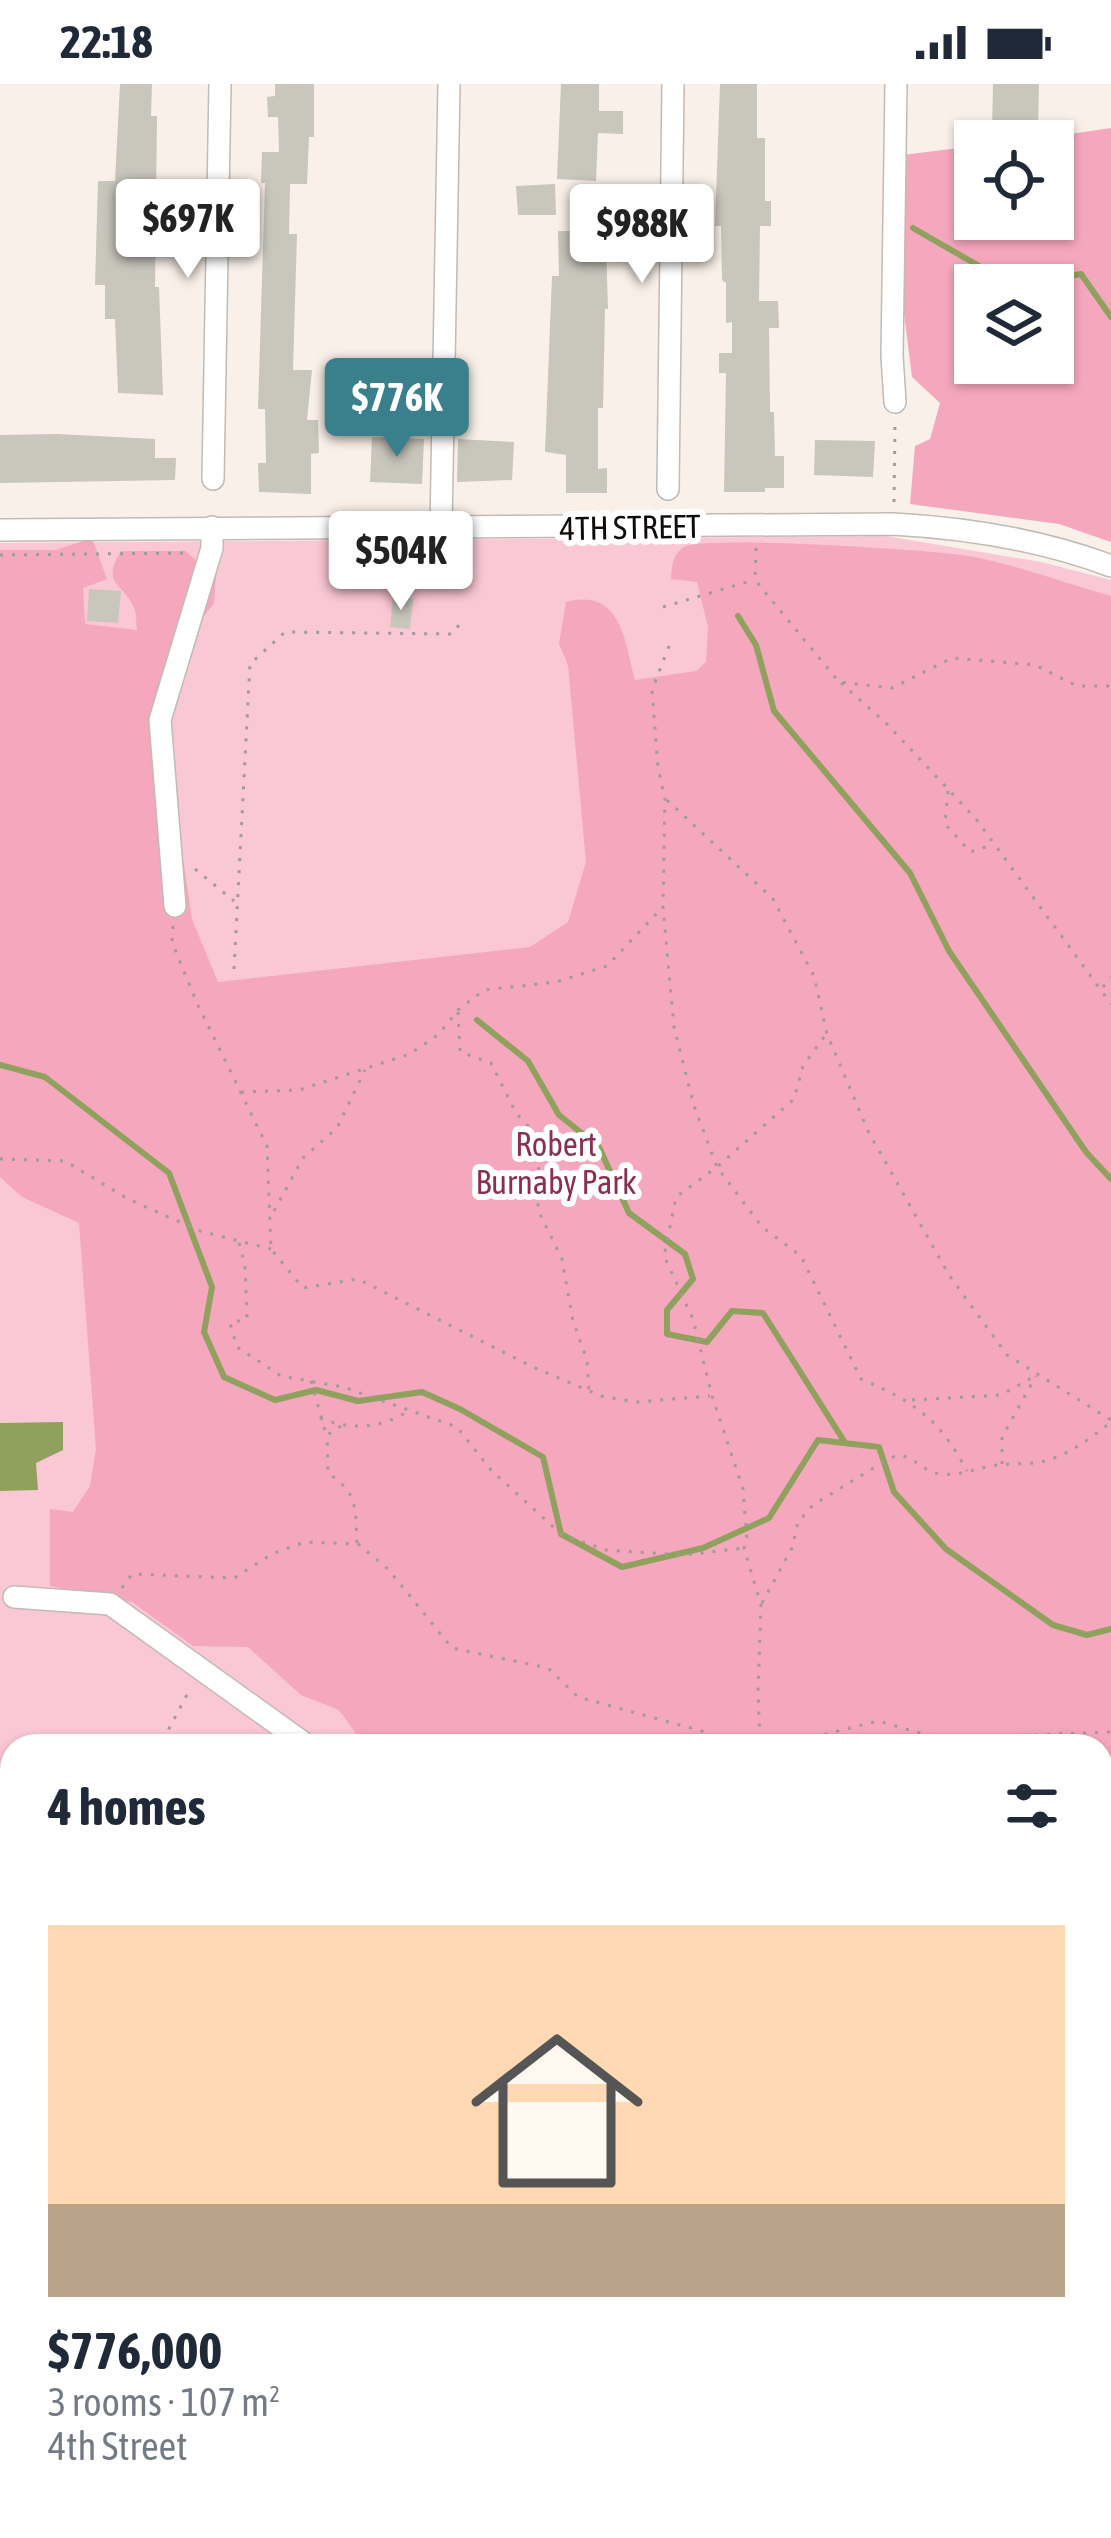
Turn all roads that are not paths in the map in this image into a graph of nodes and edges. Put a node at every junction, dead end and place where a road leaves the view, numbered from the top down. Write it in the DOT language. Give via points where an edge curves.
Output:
graph roads {
  1 [pos="220,84"];
  2 [pos="449,84"];
  3 [pos="673,84"];
  4 [pos="896,84"];
  5 [pos="896,402"];
  6 [pos="213,479"];
  7 [pos="668,489"];
  8 [pos="212,527"];
  9 [pos="441,528"];
  10 [pos="0,530"];
  11 [pos="1111,566"];
  12 [pos="175,906"];
  13 [pos="14,1597"];
  14 [pos="291,1734"];
  1 -- 6 [label="street"];
  2 -- 9 [label="street"];
  3 -- 7 [label="street"];
  4 -- 5 [label="street"];
  8 -- 9 [label="street, 4TH STREET"];
  8 -- 10 [label="street, 4TH STREET"];
  8 -- 12 [label="street" via="160,720"];
  9 -- 11 [label="street, 4TH STREET" via="893,524 1042,545"];
  13 -- 14 [label="street" via="110,1604"];
}
